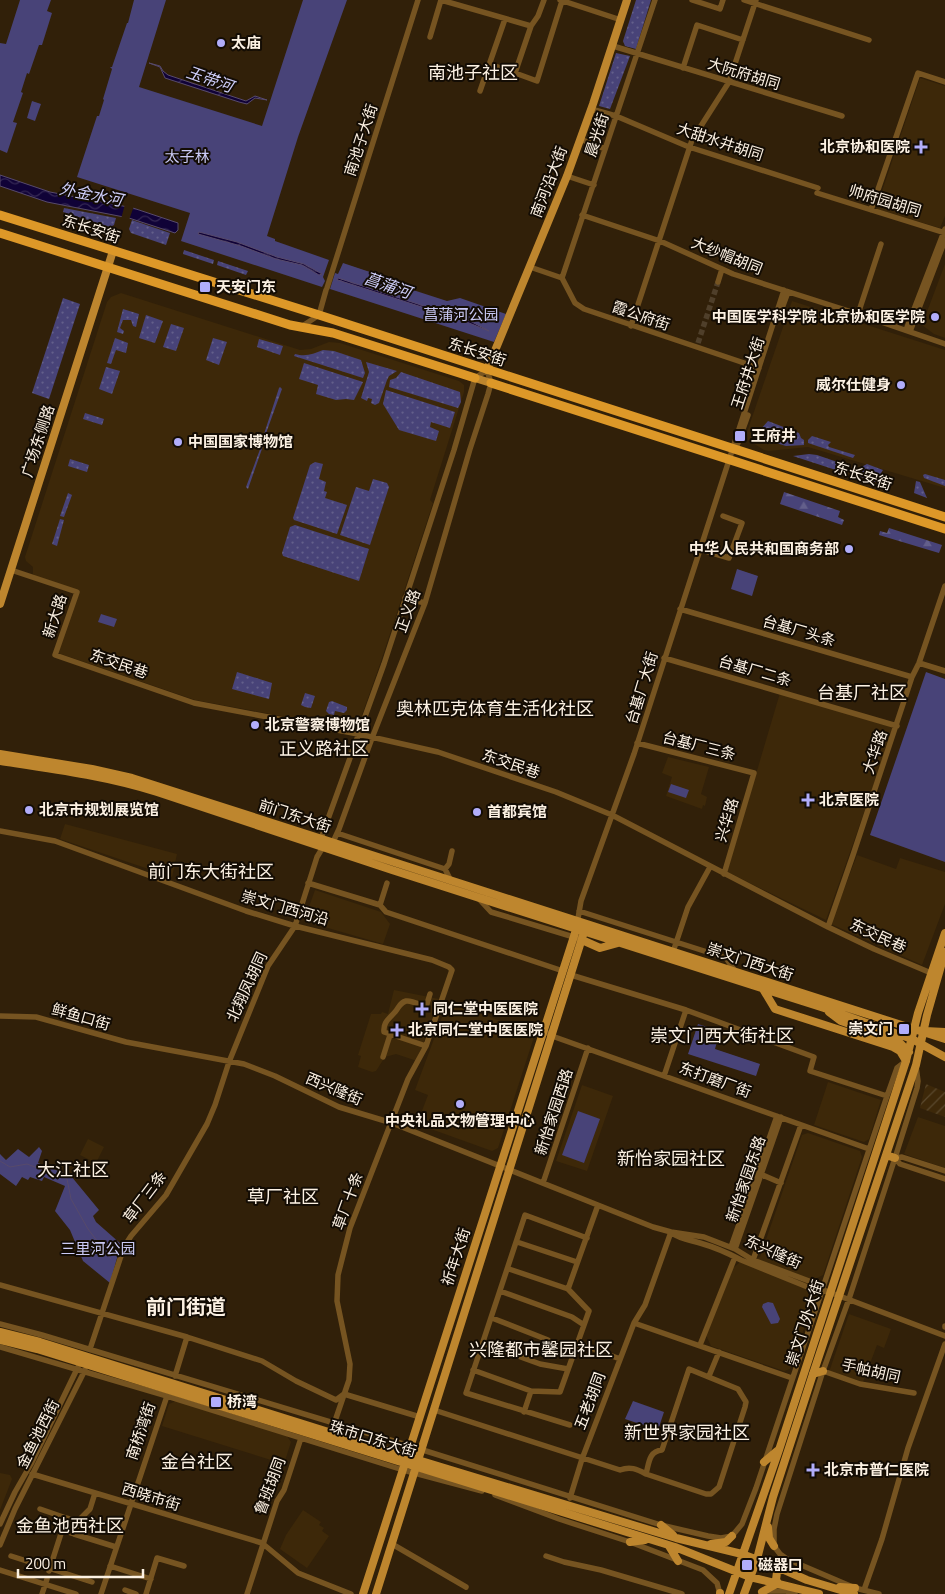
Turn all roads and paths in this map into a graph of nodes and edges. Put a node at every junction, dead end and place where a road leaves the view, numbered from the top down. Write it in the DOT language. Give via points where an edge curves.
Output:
graph roads {
  1 [pos="418,0"];
  2 [pos="441,0"];
  3 [pos="544,0"];
  4 [pos="561,0"];
  5 [pos="627,0"];
  6 [pos="655,0"];
  7 [pos="692,0"];
  8 [pos="723,0"];
  9 [pos="744,0"];
  10 [pos="755,2"];
  11 [pos="505,19"];
  12 [pos="621,20"];
  13 [pos="531,26"];
  14 [pos="430,37"];
  15 [pos="743,40"];
  16 [pos="869,40"];
  17 [pos="612,46"];
  18 [pos="638,54"];
  19 [pos="489,64"];
  20 [pos="683,68"];
  21 [pos="515,73"];
  22 [pos="729,82"];
  23 [pos="945,82"];
  24 [pos="480,91"];
  25 [pos="591,109"];
  26 [pos="616,116"];
  27 [pos="842,116"];
  28 [pos="580,139"];
  29 [pos="689,147"];
  30 [pos="605,149"];
  31 [pos="567,176"];
  32 [pos="594,185"];
  33 [pos="818,191"];
  34 [pos="871,210"];
  35 [pos="0,215"];
  36 [pos="582,216"];
  37 [pos="945,231"];
  38 [pos="0,233"];
  39 [pos="945,240"];
  40 [pos="660,242"];
  41 [pos="881,244"];
  42 [pos="113,251"];
  43 [pos="108,267"];
  44 [pos="530,267"];
  45 [pos="722,269"];
  46 [pos="562,278"];
  47 [pos="718,282"];
  48 [pos="786,291"];
  49 [pos="858,314"];
  50 [pos="319,315"];
  51 [pos="301,326"];
  52 [pos="631,326"];
  53 [pos="908,330"];
  54 [pos="945,344"];
  55 [pos="759,368"];
  56 [pos="487,370"];
  57 [pos="475,378"];
  58 [pos="491,383"];
  59 [pos="735,449"];
  60 [pos="728,460"];
  61 [pos="723,516"];
  62 [pos="945,517"];
  63 [pos="945,529"];
  64 [pos="699,549"];
  65 [pos="11,570"];
  66 [pos="945,586"];
  67 [pos="406,598"];
  68 [pos="0,604"];
  69 [pos="425,604"];
  70 [pos="680,609"];
  71 [pos="55,656"];
  72 [pos="664,658"];
  73 [pos="919,663"];
  74 [pos="945,672"];
  75 [pos="912,677"];
  76 [pos="897,726"];
  77 [pos="358,734"];
  78 [pos="372,738"];
  79 [pos="638,744"];
  80 [pos="0,754"];
  81 [pos="0,760"];
  82 [pos="754,773"];
  83 [pos="612,815"];
  84 [pos="0,831"];
  85 [pos="337,833"];
  86 [pos="321,839"];
  87 [pos="333,842"];
  88 [pos="368,844"];
  89 [pos="323,847"];
  90 [pos="452,851"];
  91 [pos="380,858"];
  92 [pos="710,867"];
  93 [pos="445,869"];
  94 [pos="724,874"];
  95 [pos="451,881"];
  96 [pos="308,883"];
  97 [pos="387,883"];
  98 [pos="380,905"];
  99 [pos="579,911"];
  100 [pos="614,921"];
  101 [pos="295,926"];
  102 [pos="828,926"];
  103 [pos="578,932"];
  104 [pos="945,933"];
  105 [pos="626,937"];
  106 [pos="677,941"];
  107 [pos="673,952"];
  108 [pos="945,952"];
  109 [pos="563,971"];
  110 [pos="735,972"];
  111 [pos="931,973"];
  112 [pos="571,975"];
  113 [pos="763,989"];
  114 [pos="430,994"];
  115 [pos="443,996"];
  116 [pos="824,1008"];
  117 [pos="686,1010"];
  118 [pos="0,1016"];
  119 [pos="914,1028"];
  120 [pos="544,1030"];
  121 [pos="923,1031"];
  122 [pos="945,1032"];
  123 [pos="390,1035"];
  124 [pos="552,1036"];
  125 [pos="912,1039"];
  126 [pos="945,1039"];
  127 [pos="922,1043"];
  128 [pos="426,1046"];
  129 [pos="155,1048"];
  130 [pos="588,1048"];
  131 [pos="909,1052"];
  132 [pos="943,1056"];
  133 [pos="383,1057"];
  134 [pos="906,1061"];
  135 [pos="228,1062"];
  136 [pos="916,1065"];
  137 [pos="664,1076"];
  138 [pos="887,1096"];
  139 [pos="779,1117"];
  140 [pos="392,1123"];
  141 [pos="801,1125"];
  142 [pos="873,1150"];
  143 [pos="886,1155"];
  144 [pos="895,1158"];
  145 [pos="499,1165"];
  146 [pos="509,1171"];
  147 [pos="945,1171"];
  148 [pos="759,1174"];
  149 [pos="945,1179"];
  150 [pos="543,1183"];
  151 [pos="781,1183"];
  152 [pos="598,1205"];
  153 [pos="671,1232"];
  154 [pos="587,1238"];
  155 [pos="517,1242"];
  156 [pos="733,1248"];
  157 [pos="734,1257"];
  158 [pos="753,1260"];
  159 [pos="577,1262"];
  160 [pos="508,1269"];
  161 [pos="0,1284"];
  162 [pos="568,1289"];
  163 [pos="821,1289"];
  164 [pos="500,1291"];
  165 [pos="830,1292"];
  166 [pos="839,1295"];
  167 [pos="849,1299"];
  168 [pos="103,1313"];
  169 [pos="492,1318"];
  170 [pos="634,1323"];
  171 [pos="0,1324"];
  172 [pos="584,1325"];
  173 [pos="0,1332"];
  174 [pos="187,1336"];
  175 [pos="945,1336"];
  176 [pos="0,1340"];
  177 [pos="548,1340"];
  178 [pos="483,1343"];
  179 [pos="578,1343"];
  180 [pos="945,1344"];
  181 [pos="700,1345"];
  182 [pos="0,1347"];
  183 [pos="90,1349"];
  184 [pos="719,1352"];
  185 [pos="73,1356"];
  186 [pos="620,1359"];
  187 [pos="100,1361"];
  188 [pos="92,1366"];
  189 [pos="568,1369"];
  190 [pos="80,1370"];
  191 [pos="474,1370"];
  192 [pos="823,1371"];
  193 [pos="813,1374"];
  194 [pos="175,1376"];
  195 [pos="708,1376"];
  196 [pos="792,1378"];
  197 [pos="531,1391"];
  198 [pos="914,1393"];
  199 [pos="344,1394"];
  200 [pos="167,1396"];
  201 [pos="434,1410"];
  202 [pos="524,1412"];
  203 [pos="420,1417"];
  204 [pos="334,1424"];
  205 [pos="570,1425"];
  206 [pos="301,1438"];
  207 [pos="350,1438"];
  208 [pos="410,1446"];
  209 [pos="421,1450"];
  210 [pos="778,1450"];
  211 [pos="582,1459"];
  212 [pos="764,1462"];
  213 [pos="405,1463"];
  214 [pos="416,1466"];
  215 [pos="32,1474"];
  216 [pos="646,1474"];
  217 [pos="94,1493"];
  218 [pos="570,1498"];
  219 [pos="130,1504"];
  220 [pos="40,1509"];
  221 [pos="768,1517"];
  222 [pos="66,1518"];
  223 [pos="78,1522"];
  224 [pos="0,1524"];
  225 [pos="661,1525"];
  226 [pos="753,1527"];
  227 [pos="62,1530"];
  228 [pos="764,1532"];
  229 [pos="74,1534"];
  230 [pos="732,1536"];
  231 [pos="676,1538"];
  232 [pos="648,1539"];
  233 [pos="630,1542"];
  234 [pos="262,1543"];
  235 [pos="392,1544"];
  236 [pos="0,1545"];
  237 [pos="706,1545"];
  238 [pos="669,1546"];
  239 [pos="774,1546"];
  240 [pos="116,1547"];
  241 [pos="716,1547"];
  242 [pos="742,1554"];
  243 [pos="11,1556"];
  244 [pos="546,1556"];
  245 [pos="756,1559"];
  246 [pos="678,1561"];
  247 [pos="710,1561"];
  248 [pos="110,1566"];
  249 [pos="184,1566"];
  250 [pos="782,1568"];
  251 [pos="0,1570"];
  252 [pos="50,1570"];
  253 [pos="735,1572"];
  254 [pos="750,1577"];
  255 [pos="151,1579"];
  256 [pos="46,1582"];
  257 [pos="92,1582"];
  258 [pos="778,1583"];
  259 [pos="466,1587"];
  260 [pos="125,1590"];
  261 [pos="864,1590"];
  262 [pos="855,1591"];
  263 [pos="761,1593"];
  264 [pos="816,1593"];
  265 [pos="42,1594"];
  266 [pos="76,1594"];
  267 [pos="101,1594"];
  268 [pos="136,1594"];
  269 [pos="146,1594"];
  270 [pos="247,1594"];
  271 [pos="351,1594"];
  272 [pos="363,1594"];
  273 [pos="376,1594"];
  274 [pos="682,1594"];
  275 [pos="722,1594"];
  276 [pos="744,1594"];
  277 [pos="795,1594"];
  278 [pos="879,1594"];
  1 -- 50 [label="street, 南池子大街"];
  2 -- 11 [label="street"];
  2 -- 14 [label="street"];
  3 -- 13 [label="street"];
  4 -- 12 [label="street"];
  4 -- 21 [label="street" via="537,81"];
  5 -- 12 [label="main road, 南河沿大街"];
  6 -- 18 [label="street, 晨光街"];
  7 -- 8 [label="street" via="720,9"];
  9 -- 10 [label="street"];
  10 -- 15 [label="street"];
  10 -- 16 [label="street"];
  11 -- 13 [label="street"];
  11 -- 19 [label="street"];
  12 -- 17 [label="main road, 南河沿大街"];
  13 -- 21 [label="street"];
  15 -- 20 [label="street" via="697,25"];
  15 -- 22 [label="street"];
  17 -- 18 [label="street, 大阮府胡同"];
  17 -- 25 [label="main road, 南河沿大街"];
  18 -- 20 [label="street, 大阮府胡同"];
  18 -- 26 [label="street, 晨光街"];
  19 -- 21 [label="street"];
  19 -- 24 [label="street"];
  20 -- 22 [label="street, 大阮府胡同"];
  22 -- 27 [label="street, 大阮府胡同"];
  22 -- 29 [label="street"];
  23 -- 34 [label="street" via="918,73"];
  25 -- 26 [label="street, 大甜水井胡同"];
  25 -- 28 [label="main road, 南河沿大街"];
  26 -- 29 [label="street, 大甜水井胡同"];
  26 -- 30 [label="street, 晨光街"];
  28 -- 30 [label="street"];
  28 -- 31 [label="main road, 南河沿大街"];
  29 -- 33 [label="street, 大甜水井胡同"];
  29 -- 40 [label="street"];
  30 -- 32 [label="street, 晨光街"];
  31 -- 32 [label="street"];
  31 -- 44 [label="main road, 南河沿大街"];
  32 -- 36 [label="street, 晨光街"];
  33 -- 34 [label="street, 帅府园胡同"];
  34 -- 37 [label="street, 帅府园胡同"];
  35 -- 42 [label="highway, 东长安街"];
  36 -- 40 [label="street, 大纱帽胡同"];
  36 -- 46 [label="street, 晨光街"];
  37 -- 53 [label="street"];
  38 -- 43 [label="highway, 东长安街"];
  39 -- 53 [label="street"];
  40 -- 45 [label="street, 大纱帽胡同"];
  40 -- 52 [label="street"];
  41 -- 49 [label="street"];
  42 -- 43 [label="main road, 广场东侧路"];
  42 -- 50 [label="highway, 东长安街"];
  43 -- 51 [label="highway, 东长安街"];
  43 -- 65 [label="main road, 广场东侧路"];
  44 -- 46 [label="street"];
  44 -- 56 [label="main road, 南河沿大街"];
  45 -- 47 [label="street"];
  45 -- 48 [label="street, 大纱帽胡同"];
  46 -- 52 [label="street, 霞公府街" via="578,306"];
  48 -- 49 [label="street, 大纱帽胡同"];
  48 -- 55 [label="street, 王府井大街"];
  48 -- 59 [label="street, 王府井大街"];
  49 -- 53 [label="street, 大纱帽胡同"];
  50 -- 51 [label="street"];
  50 -- 56 [label="highway, 东长安街"];
  51 -- 57 [label="highway, 东长安街"];
  52 -- 55 [label="street, 霞公府街" via="697,345"];
  53 -- 54 [label="street, 大纱帽胡同"];
  55 -- 59 [label="street, 王府井大街"];
  56 -- 57 [label="street"];
  56 -- 58 [label="street"];
  56 -- 59 [label="highway, 东长安街"];
  57 -- 58 [label="main road, 东长安街"];
  57 -- 67 [label="street, 正义路"];
  58 -- 60 [label="highway, 东长安街"];
  58 -- 69 [label="street, 正义路"];
  59 -- 60 [label="street, 王府井大街"];
  59 -- 62 [label="highway, 东长安街"];
  60 -- 63 [label="highway, 东长安街"];
  60 -- 64 [label="street, 台基厂大街"];
  61 -- 64 [label="street" via="742,523 728,558"];
  64 -- 70 [label="street, 台基厂大街"];
  65 -- 68 [label="main road, 广场东侧路"];
  65 -- 71 [label="street, 新大路" via="77,592"];
  66 -- 73 [label="street, 大华路"];
  67 -- 69 [label="street"];
  67 -- 77 [label="street, 正义路"];
  69 -- 78 [label="street, 正义路"];
  70 -- 72 [label="street, 台基厂大街"];
  70 -- 75 [label="street, 台基厂头条"];
  71 -- 77 [label="street, 东交民巷" via="194,703"];
  72 -- 76 [label="street, 台基厂二条"];
  72 -- 79 [label="street, 台基厂大街"];
  73 -- 74 [label="street"];
  73 -- 75 [label="street, 大华路"];
  75 -- 76 [label="street, 大华路"];
  76 -- 102 [label="street, 大华路"];
  77 -- 78 [label="street, 东交民巷"];
  77 -- 86 [label="street, 正义路"];
  78 -- 83 [label="street, 东交民巷" via="438,752 556,792"];
  78 -- 85 [label="street, 正义路"];
  79 -- 82 [label="street, 台基厂三条"];
  79 -- 83 [label="street, 台基厂大街"];
  80 -- 86 [label="main road, 前门东大街" via="116,774"];
  81 -- 89 [label="main road, 前门东大街" via="131,784"];
  82 -- 94 [label="street, 兴华路"];
  83 -- 92 [label="street, 东交民巷"];
  83 -- 99 [label="street, 台基厂大街"];
  84 -- 101 [label="street, 崇文门西河沿" via="55,841"];
  85 -- 87 [label="street, 正义路"];
  85 -- 88 [label="street"];
  86 -- 87 [label="main road, 前门东大街"];
  86 -- 89 [label="street"];
  87 -- 89 [label="street"];
  87 -- 91 [label="main road, 前门东大街"];
  88 -- 91 [label="street"];
  88 -- 93 [label="street"];
  89 -- 96 [label="street, 北翔凤胡同"];
  89 -- 103 [label="main road, 前门东大街"];
  90 -- 93 [label="street"];
  91 -- 95 [label="main road, 前门东大街"];
  92 -- 94 [label="street, 东交民巷"];
  92 -- 106 [label="street" via="688,907"];
  93 -- 95 [label="street"];
  94 -- 102 [label="street, 东交民巷"];
  95 -- 103 [label="main road, 前门东大街"];
  96 -- 98 [label="street"];
  96 -- 101 [label="street, 北翔凤胡同"];
  97 -- 98 [label="street"];
  98 -- 109 [label="street" via="394,915"];
  99 -- 100 [label="street"];
  99 -- 103 [label="street, 台基厂大街"];
  100 -- 105 [label="street"];
  100 -- 106 [label="street"];
  101 -- 115 [label="street, 崇文门西河沿" via="449,966 452,972"];
  101 -- 135 [label="street, 北翔凤胡同" via="268,966"];
  102 -- 111 [label="street, 东交民巷"];
  103 -- 105 [label="main road, 崇文门西大街"];
  103 -- 109 [label="main road, 祈年大街"];
  103 -- 112 [label="main road, 祈年大街"];
  103 -- 113 [label="main road, 崇文门西大街" via="600,948 618,943"];
  104 -- 111 [label="main road, 崇文门外大街"];
  105 -- 107 [label="main road, 崇文门西大街"];
  106 -- 107 [label="street"];
  106 -- 110 [label="street" via="726,958"];
  107 -- 110 [label="main road, 崇文门西大街"];
  108 -- 121 [label="main road, 崇文门外大街"];
  109 -- 120 [label="main road, 祈年大街"];
  110 -- 119 [label="main road, 崇文门西大街"];
  111 -- 119 [label="main road, 崇文门外大街"];
  112 -- 117 [label="street"];
  112 -- 124 [label="main road, 祈年大街"];
  113 -- 116 [label="main road, 崇文门西大街"];
  113 -- 134 [label="main road" via="776,1009 893,1047"];
  114 -- 123 [label="street" via="426,1007 409,1001 399,1006 384,1027 384,1032"];
  115 -- 128 [label="street, 草厂十条"];
  116 -- 125 [label="main road, 崇文门西大街"];
  116 -- 131 [label="main road" via="841,1021 898,1041"];
  117 -- 137 [label="street"];
  117 -- 138 [label="street" via="814,1057 810,1071"];
  118 -- 129 [label="street, 鲜鱼口街" via="36,1017"];
  119 -- 121 [label="main road, 崇文门西大街"];
  119 -- 125 [label="main road, 崇文门外大街"];
  120 -- 124 [label="street, 东打磨厂街"];
  120 -- 145 [label="main road, 祈年大街"];
  121 -- 122 [label="main road"];
  121 -- 126 [label="main road"];
  121 -- 127 [label="main road, 崇文门外大街"];
  123 -- 128 [label="street"];
  123 -- 133 [label="street"];
  124 -- 130 [label="street, 东打磨厂街"];
  124 -- 146 [label="main road, 祈年大街"];
  125 -- 127 [label="main road, 崇文门西大街"];
  125 -- 131 [label="main road, 崇文门外大街"];
  127 -- 132 [label="main road, 崇文门西大街"];
  127 -- 136 [label="main road, 崇文门外大街"];
  128 -- 140 [label="street, 草厂十条" via="408,1079"];
  129 -- 135 [label="street, 西兴隆街"];
  130 -- 137 [label="street, 东打磨厂街"];
  130 -- 150 [label="street, 新怡家园西路"];
  131 -- 134 [label="main road, 崇文门外大街"];
  134 -- 138 [label="street, 崇文门外大街" via="897,1068"];
  134 -- 142 [label="main road, 崇文门外大街"];
  135 -- 140 [label="street, 西兴隆街" via="244,1064 274,1076 338,1107"];
  135 -- 168 [label="street, 草厂三条" via="207,1124 166,1196 124,1247"];
  136 -- 143 [label="main road, 崇文门外大街"];
  136 -- 144 [label="street, 崇文门外大街" via="918,1084"];
  137 -- 139 [label="street, 东打磨厂街"];
  138 -- 142 [label="street, 崇文门外大街"];
  139 -- 141 [label="street, 东打磨厂街"];
  139 -- 148 [label="street, 新怡家园东路"];
  140 -- 145 [label="street, 西兴隆街"];
  140 -- 199 [label="street, 草厂十条" via="350,1228 338,1275 337,1302 350,1364"];
  141 -- 142 [label="street, 东打磨厂街"];
  141 -- 151 [label="street"];
  142 -- 163 [label="street, 崇文门外大街"];
  142 -- 165 [label="main road, 崇文门外大街"];
  143 -- 144 [label="main road"];
  143 -- 166 [label="main road, 崇文门外大街"];
  144 -- 147 [label="street" via="902,1157"];
  144 -- 149 [label="street" via="900,1164"];
  144 -- 167 [label="street, 崇文门外大街"];
  145 -- 146 [label="street, 东兴隆街"];
  145 -- 203 [label="main road, 祈年大街"];
  146 -- 150 [label="street, 东兴隆街"];
  146 -- 201 [label="main road, 祈年大街"];
  148 -- 151 [label="street"];
  148 -- 156 [label="street, 新怡家园东路"];
  150 -- 152 [label="street, 东兴隆街"];
  151 -- 158 [label="street"];
  152 -- 153 [label="street, 东兴隆街"];
  152 -- 154 [label="street"];
  153 -- 156 [label="street, 东兴隆街" via="704,1237"];
  153 -- 157 [label="street, 东兴隆街" via="679,1238"];
  153 -- 170 [label="street, 五老胡同" via="645,1305"];
  154 -- 155 [label="street" via="526,1215"];
  154 -- 159 [label="street"];
  155 -- 159 [label="street"];
  155 -- 160 [label="street"];
  156 -- 158 [label="street, 东兴隆街"];
  157 -- 163 [label="street, 东兴隆街" via="815,1290"];
  157 -- 181 [label="street"];
  158 -- 163 [label="street, 东兴隆街" via="817,1284"];
  159 -- 162 [label="street"];
  160 -- 162 [label="street"];
  160 -- 164 [label="street"];
  161 -- 168 [label="street"];
  162 -- 172 [label="street" via="589,1310"];
  163 -- 165 [label="street"];
  163 -- 196 [label="street, 崇文门外大街"];
  164 -- 169 [label="street"];
  164 -- 172 [label="street" via="572,1317"];
  165 -- 166 [label="street"];
  165 -- 210 [label="main road, 崇文门外大街"];
  166 -- 167 [label="street"];
  166 -- 193 [label="main road, 崇文门外大街"];
  167 -- 175 [label="street"];
  167 -- 192 [label="street, 崇文门外大街"];
  168 -- 174 [label="street"];
  168 -- 183 [label="street, 草厂三条"];
  169 -- 177 [label="street"];
  169 -- 178 [label="street"];
  170 -- 181 [label="street"];
  170 -- 186 [label="street, 五老胡同"];
  171 -- 183 [label="street, 珠市口东大街"];
  172 -- 179 [label="street"];
  173 -- 185 [label="main road, 珠市口东大街"];
  174 -- 194 [label="street"];
  174 -- 199 [label="street" via="262,1361 336,1400"];
  176 -- 185 [label="main road, 珠市口东大街"];
  178 -- 189 [label="street" via="540,1364"];
  178 -- 191 [label="street"];
  179 -- 186 [label="street"];
  179 -- 189 [label="street"];
  180 -- 261 [label="street" via="908,1448"];
  181 -- 184 [label="street"];
  182 -- 190 [label="street, 珠市口东大街"];
  183 -- 185 [label="main road"];
  183 -- 187 [label="main road"];
  183 -- 194 [label="street, 珠市口东大街"];
  184 -- 195 [label="street"];
  184 -- 196 [label="street"];
  185 -- 187 [label="main road, 珠市口东大街"];
  185 -- 188 [label="main road, 珠市口东大街"];
  185 -- 190 [label="street"];
  186 -- 211 [label="street, 五老胡同"];
  187 -- 207 [label="main road, 珠市口东大街"];
  188 -- 190 [label="street"];
  188 -- 213 [label="main road, 珠市口东大街"];
  189 -- 197 [label="street" via="560,1392"];
  190 -- 200 [label="street, 珠市口东大街"];
  190 -- 215 [label="street, 金鱼池西街"];
  190 -- 224 [label="street, 金鱼池西街"];
  191 -- 197 [label="street"];
  191 -- 202 [label="street" via="466,1393"];
  192 -- 193 [label="main road"];
  192 -- 198 [label="street, 手帕胡同" via="860,1384"];
  192 -- 239 [label="street, 崇文门外大街" via="777,1514"];
  193 -- 221 [label="main road, 崇文门外大街"];
  194 -- 204 [label="street, 珠市口东大街"];
  195 -- 216 [label="street" via="688,1369 662,1450 651,1454"];
  195 -- 216 [label="street" via="738,1389 746,1402 719,1487 706,1494"];
  196 -- 212 [label="street, 崇文门外大街"];
  197 -- 202 [label="street"];
  199 -- 203 [label="street"];
  199 -- 204 [label="street, 草厂十条"];
  200 -- 206 [label="street, 珠市口东大街"];
  200 -- 219 [label="street, 南桥湾街"];
  201 -- 209 [label="main road, 祈年大街"];
  201 -- 211 [label="street"];
  202 -- 205 [label="street"];
  203 -- 208 [label="main road, 祈年大街"];
  204 -- 207 [label="main road"];
  204 -- 208 [label="street, 珠市口东大街"];
  206 -- 213 [label="street, 珠市口东大街"];
  206 -- 234 [label="street, 鲁班胡同"];
  207 -- 213 [label="main road, 珠市口东大街"];
  208 -- 209 [label="street, 珠市口东大街"];
  208 -- 213 [label="main road, 祈年大街"];
  209 -- 214 [label="main road, 祈年大街"];
  209 -- 218 [label="street, 珠市口东大街"];
  210 -- 212 [label="main road"];
  210 -- 226 [label="main road, 崇文门外大街"];
  211 -- 216 [label="street" via="620,1470 627,1467 637,1469"];
  211 -- 218 [label="street, 五老胡同"];
  212 -- 230 [label="street, 崇文门外大街" via="742,1524"];
  213 -- 214 [label="main road, 珠市口东大街"];
  213 -- 272 [label="main road, 祈年大街"];
  214 -- 231 [label="main road, 珠市口东大街"];
  214 -- 232 [label="main road, 珠市口东大街"];
  214 -- 233 [label="street, 珠市口东大街"];
  214 -- 235 [label="main road, 祈年大街"];
  215 -- 217 [label="street, 西晓市街"];
  215 -- 236 [label="street, 金鱼池西街"];
  217 -- 219 [label="street, 西晓市街"];
  217 -- 223 [label="street" via="90,1509"];
  218 -- 225 [label="street, 珠市口东大街"];
  219 -- 234 [label="street, 西晓市街"];
  219 -- 240 [label="street, 南桥湾街"];
  220 -- 222 [label="street"];
  221 -- 228 [label="main road, 崇文门外大街"];
  221 -- 239 [label="main road" via="769,1538"];
  222 -- 223 [label="street"];
  222 -- 227 [label="street"];
  223 -- 229 [label="street"];
  225 -- 230 [label="street, 珠市口东大街" via="708,1536"];
  225 -- 231 [label="main road"];
  226 -- 228 [label="main road"];
  226 -- 242 [label="main road, 崇文门外大街"];
  227 -- 229 [label="street"];
  227 -- 252 [label="street"];
  228 -- 245 [label="main road, 崇文门外大街"];
  229 -- 240 [label="street"];
  230 -- 237 [label="main road" via="726,1542"];
  231 -- 237 [label="main road, 珠市口东大街"];
  232 -- 233 [label="main road"];
  232 -- 238 [label="main road, 珠市口东大街"];
  233 -- 246 [label="street, 珠市口东大街"];
  234 -- 270 [label="street, 鲁班胡同"];
  234 -- 271 [label="street" via="298,1573"];
  235 -- 259 [label="street"];
  235 -- 273 [label="main road, 祈年大街"];
  237 -- 241 [label="main road, 珠市口东大街"];
  238 -- 246 [label="main road"];
  238 -- 247 [label="main road, 珠市口东大街"];
  239 -- 262 [label="street" via="787,1559"];
  240 -- 248 [label="street, 南桥湾街"];
  241 -- 242 [label="main road, 珠市口东大街"];
  241 -- 247 [label="main road" via="717,1555"];
  242 -- 245 [label="main road, 珠市口东大街"];
  242 -- 253 [label="main road, 崇文门外大街"];
  243 -- 252 [label="street"];
  244 -- 274 [label="street"];
  245 -- 250 [label="main road, 珠市口东大街"];
  245 -- 254 [label="main road, 崇文门外大街"];
  246 -- 275 [label="street, 珠市口东大街" via="703,1570 717,1583"];
  247 -- 253 [label="main road, 珠市口东大街"];
  248 -- 255 [label="street"];
  248 -- 267 [label="street, 南桥湾街"];
  249 -- 255 [label="street" via="157,1558"];
  250 -- 258 [label="main road" via="777,1572"];
  250 -- 262 [label="main road, 珠市口东大街" via="827,1587"];
  251 -- 256 [label="street"];
  252 -- 257 [label="street"];
  253 -- 254 [label="main road, 珠市口东大街"];
  253 -- 275 [label="main road, 崇文门外大街"];
  254 -- 258 [label="main road, 珠市口东大街"];
  254 -- 276 [label="main road, 崇文门外大街"];
  255 -- 269 [label="street"];
  256 -- 265 [label="street"];
  256 -- 266 [label="street"];
  258 -- 263 [label="main road"];
  258 -- 264 [label="main road, 珠市口东大街"];
  260 -- 268 [label="street"];
  261 -- 262 [label="street"];
  261 -- 278 [label="street"];
  263 -- 277 [label="street" via="786,1591"];
}
